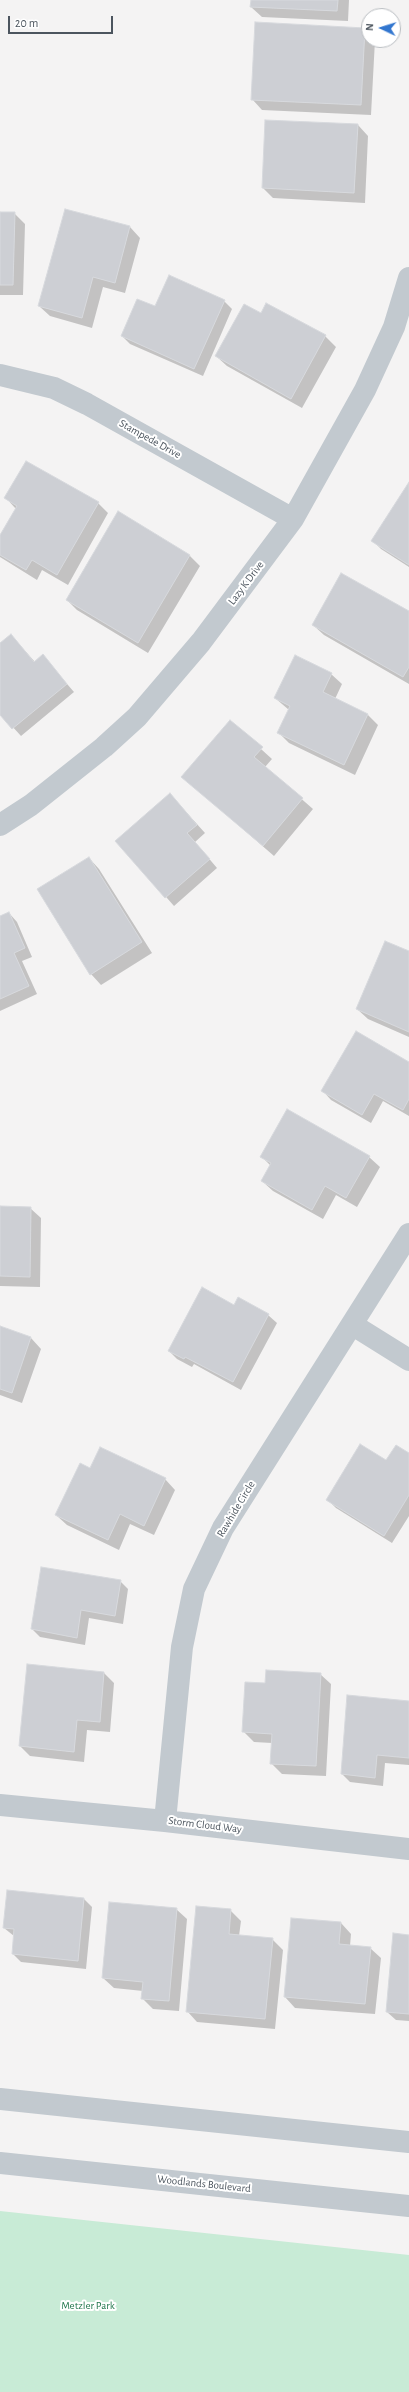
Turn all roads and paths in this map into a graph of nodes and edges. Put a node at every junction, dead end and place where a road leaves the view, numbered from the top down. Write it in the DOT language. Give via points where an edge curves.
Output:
graph roads {
  1 [pos="409,278"];
  2 [pos="406,303"];
  3 [pos="0,375"];
  4 [pos="293,519"];
  5 [pos="0,825"];
  6 [pos="409,1234"];
  7 [pos="353,1325"];
  8 [pos="409,1360"];
  9 [pos="0,1805"];
  10 [pos="165,1820"];
  11 [pos="409,1849"];
  12 [pos="0,2099"];
  13 [pos="409,2142"];
  14 [pos="0,2163"];
  15 [pos="409,2206"];
  1 -- 2 [label="street, Lazy K Drive"];
  2 -- 4 [label="street, Lazy K Drive" via="365,390"];
  3 -- 4 [label="street, Stampede Drive" via="54,388 87,404"];
  4 -- 5 [label="street, Lazy K Drive" via="201,642 137,717 104,747 37,800"];
  6 -- 7 [label="street, Rawhide Circle"];
  7 -- 8 [label="street"];
  7 -- 10 [label="street, Rawhide Circle" via="223,1528 194,1589 182,1647"];
  9 -- 10 [label="street, Storm Cloud Way"];
  10 -- 11 [label="street, Storm Cloud Way"];
  12 -- 13 [label="street"];
  14 -- 15 [label="street, Woodlands Boulevard"];
}
